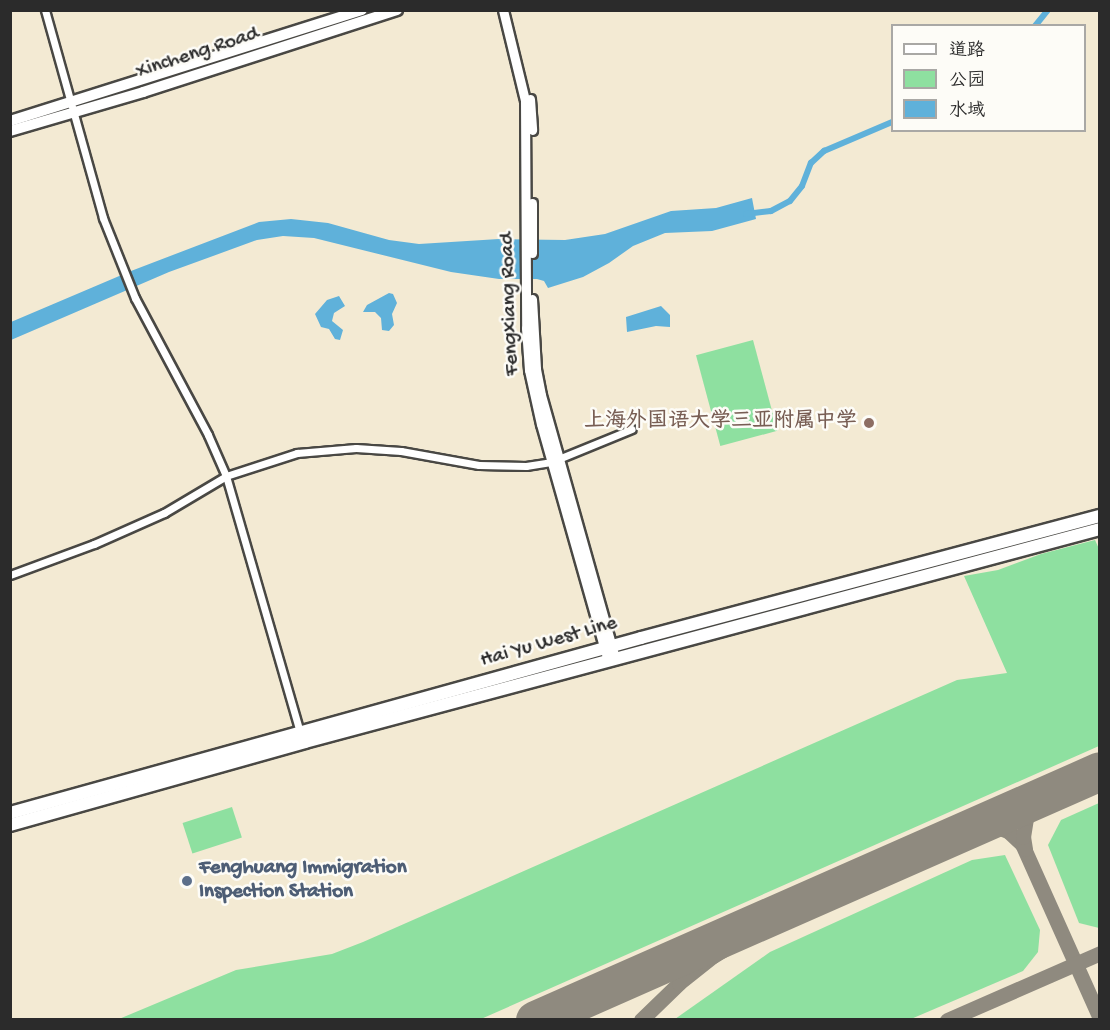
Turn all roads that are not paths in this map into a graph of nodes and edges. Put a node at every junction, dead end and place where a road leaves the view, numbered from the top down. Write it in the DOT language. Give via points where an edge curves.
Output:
graph roads {
  1 [pos="45,10"];
  2 [pos="362,10"];
  3 [pos="397,10"];
  4 [pos="503,10"];
  5 [pos="509,10"];
  6 [pos="336,19"];
  7 [pos="73,108"];
  8 [pos="10,122"];
  9 [pos="10,131"];
  10 [pos="529,236"];
  11 [pos="632,429"];
  12 [pos="555,461"];
  13 [pos="226,476"];
  14 [pos="1100,516"];
  15 [pos="1100,529"];
  16 [pos="10,575"];
  17 [pos="610,653"];
  18 [pos="300,733"];
  19 [pos="137,783"];
  20 [pos="10,813"];
  21 [pos="10,825"];
  1 -- 7 [label="street"];
  2 -- 6 [label="main road, Xincheng Road"];
  3 -- 6 [label="main road, Xincheng Road"];
  4 -- 10 [label="street, Fengxiang Road" via="525,100"];
  5 -- 10 [label="street, Fengxiang Road" via="526,70 532,110"];
  6 -- 7 [label="main road, Xincheng Road"];
  7 -- 8 [label="main road, Xincheng Road"];
  7 -- 9 [label="main road, Xincheng Road"];
  7 -- 13 [label="street" via="103,218 135,298"];
  10 -- 12 [label="street, Fengxiang Road" via="536,369"];
  11 -- 12 [label="street"];
  12 -- 13 [label="street" via="526,466 479,465 401,451 332,448 297,453"];
  12 -- 17 [label="street, Fengxiang Road"];
  13 -- 16 [label="street" via="164,513"];
  13 -- 18 [label="street"];
  14 -- 17 [label="highway, Hai Yu West Line"];
  15 -- 17 [label="highway, Hai Yu West Line"];
  17 -- 18 [label="highway, Hai Yu West Line"];
  17 -- 19 [label="highway, Hai Yu West Line"];
  18 -- 19 [label="highway, Hai Yu West Line"];
  19 -- 20 [label="highway, Hai Yu West Line"];
  19 -- 21 [label="highway, Hai Yu West Line"];
}
